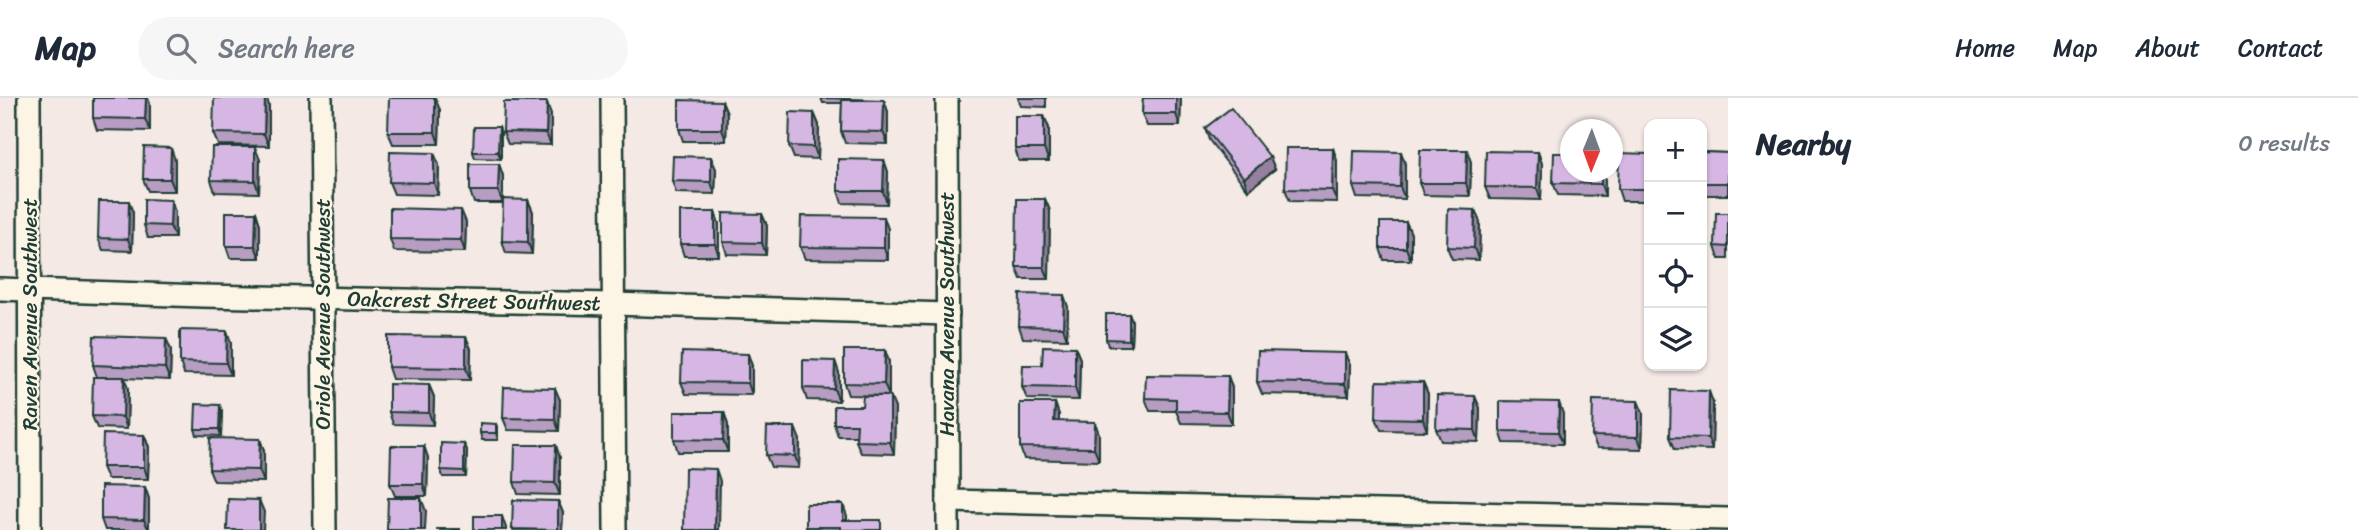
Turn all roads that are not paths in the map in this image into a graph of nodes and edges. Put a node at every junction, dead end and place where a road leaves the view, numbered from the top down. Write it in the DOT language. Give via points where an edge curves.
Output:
graph roads {
  1 [pos="29,98"];
  2 [pos="321,98"];
  3 [pos="612,98"];
  4 [pos="947,98"];
  5 [pos="0,289"];
  6 [pos="30,290"];
  7 [pos="322,298"];
  8 [pos="613,304"];
  9 [pos="948,314"];
  10 [pos="948,502"];
  11 [pos="1728,519"];
  12 [pos="30,530"];
  13 [pos="325,530"];
  14 [pos="615,530"];
  15 [pos="948,530"];
  1 -- 6 [label="street, Raven Avenue Southwest"];
  2 -- 7 [label="street, Oriole Avenue Southwest"];
  3 -- 8 [label="street"];
  4 -- 9 [label="street, Havana Avenue Southwest"];
  5 -- 6 [label="street, Oakcrest Street Southwest"];
  6 -- 7 [label="street, Oakcrest Street Southwest"];
  6 -- 12 [label="street, Raven Avenue Southwest"];
  7 -- 8 [label="street, Oakcrest Street Southwest"];
  7 -- 13 [label="street, Oriole Avenue Southwest"];
  8 -- 9 [label="street, Oakcrest Street Southwest"];
  8 -- 14 [label="street"];
  9 -- 10 [label="street, Havana Avenue Southwest"];
  10 -- 11 [label="street"];
  10 -- 15 [label="street, Havana Avenue Southwest"];
}
